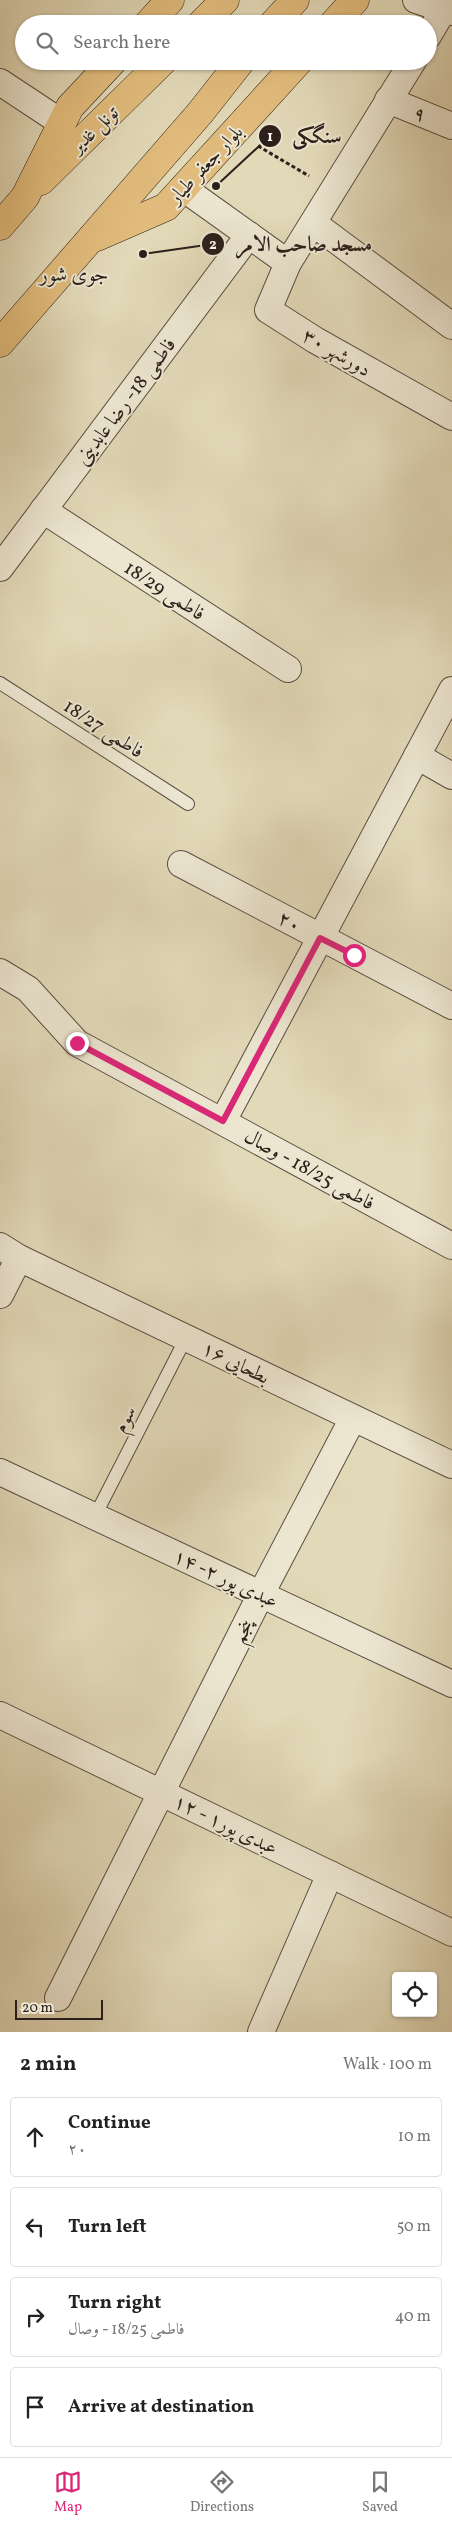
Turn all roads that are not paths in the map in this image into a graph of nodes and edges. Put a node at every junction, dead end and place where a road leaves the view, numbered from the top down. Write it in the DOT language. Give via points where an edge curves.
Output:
graph roads {
  1 [pos="170,0"];
  2 [pos="226,0"];
  3 [pos="295,0"];
  4 [pos="355,0"];
  5 [pos="416,0"];
  6 [pos="448,7"];
  7 [pos="156,15"];
  8 [pos="210,15"];
  9 [pos="281,15"];
  10 [pos="341,15"];
  11 [pos="437,23"];
  12 [pos="105,70"];
  13 [pos="154,70"];
  14 [pos="233,70"];
  15 [pos="291,70"];
  16 [pos="406,70"];
  17 [pos="0,82"];
  18 [pos="388,100"];
  19 [pos="62,124"];
  20 [pos="452,126"];
  21 [pos="183,188"];
  22 [pos="25,197"];
  23 [pos="313,223"];
  24 [pos="0,226"];
  25 [pos="249,235"];
  26 [pos="91,239"];
  27 [pos="288,263"];
  28 [pos="452,326"];
  29 [pos="0,343"];
  30 [pos="452,417"];
  31 [pos="43,510"];
  32 [pos="0,568"];
  33 [pos="288,669"];
  34 [pos="0,683"];
  35 [pos="452,690"];
  36 [pos="417,756"];
  37 [pos="452,776"];
  38 [pos="188,804"];
  39 [pos="181,864"];
  40 [pos="320,938"];
  41 [pos="0,972"];
  42 [pos="452,1006"];
  43 [pos="223,1121"];
  44 [pos="452,1246"];
  45 [pos="10,1252"];
  46 [pos="0,1296"];
  47 [pos="186,1338"];
  48 [pos="353,1418"];
  49 [pos="452,1465"];
  50 [pos="0,1472"];
  51 [pos="95,1516"];
  52 [pos="260,1594"];
  53 [pos="452,1684"];
  54 [pos="0,1715"];
  55 [pos="162,1793"];
  56 [pos="330,1874"];
  57 [pos="452,1932"];
  58 [pos="58,1998"];
  59 [pos="261,2032"];
  1 -- 7 [label="main road"];
  2 -- 8 [label="main road"];
  3 -- 9 [label="main road"];
  4 -- 10 [label="main road"];
  5 -- 6 [label="street"];
  6 -- 11 [label="street"];
  12 -- 19 [label="main road" via="70,107"];
  13 -- 22 [label="main road, تونل غدیر"];
  14 -- 26 [label="main road, بلوار جعفر طیار"];
  15 -- 21 [label="main road, بلوار جعفر طیار"];
  16 -- 18 [label="street"];
  17 -- 19 [label="street"];
  18 -- 20 [label="street, ۹"];
  18 -- 23 [label="street"];
  19 -- 22 [label="main road"];
  21 -- 25 [label="street"];
  21 -- 26 [label="main road, بلوار جعفر طیار" via="166,207"];
  22 -- 24 [label="main road"];
  23 -- 27 [label="street"];
  23 -- 28 [label="street"];
  25 -- 27 [label="street"];
  25 -- 31 [label="street, فاطمی 18- رضا عابدینی"];
  26 -- 29 [label="main road, بلوار جعفر طیار"];
  27 -- 30 [label="street, دورشهر ۳۰" via="268,310"];
  31 -- 32 [label="street, فاطمی 18- رضا عابدینی"];
  31 -- 33 [label="street, فاطمی 18/29"];
  34 -- 38 [label="lane, فاطمی 18/27"];
  35 -- 36 [label="street"];
  36 -- 37 [label="street"];
  36 -- 40 [label="street"];
  39 -- 40 [label="street, ۲۰"];
  40 -- 42 [label="street, ۲۰"];
  40 -- 43 [label="street"];
  41 -- 43 [label="street, فاطمی 18/25 - وصال" via="28,989 77,1043"];
  43 -- 44 [label="street, فاطمی 18/25 - وصال"];
  45 -- 46 [label="street"];
  45 -- 47 [label="street, بطحایی ۱۶"];
  47 -- 48 [label="street, بطحایی ۱۶"];
  47 -- 51 [label="lane, سوم"];
  48 -- 49 [label="street, بطحایی ۱۶"];
  48 -- 52 [label="street, پنجم"];
  50 -- 51 [label="street, عبدی پور ۲- ۱۴"];
  51 -- 52 [label="street, عبدی پور ۲- ۱۴"];
  52 -- 53 [label="street, عبدی پور ۲- ۱۴"];
  52 -- 55 [label="street, پنجم"];
  54 -- 55 [label="street, عبدی پور۱ - ۱۲"];
  55 -- 56 [label="street, عبدی پور۱ - ۱۲"];
  55 -- 58 [label="street, پنجم"];
  56 -- 57 [label="street, عبدی پور۱ - ۱۲"];
  56 -- 59 [label="street"];
}
